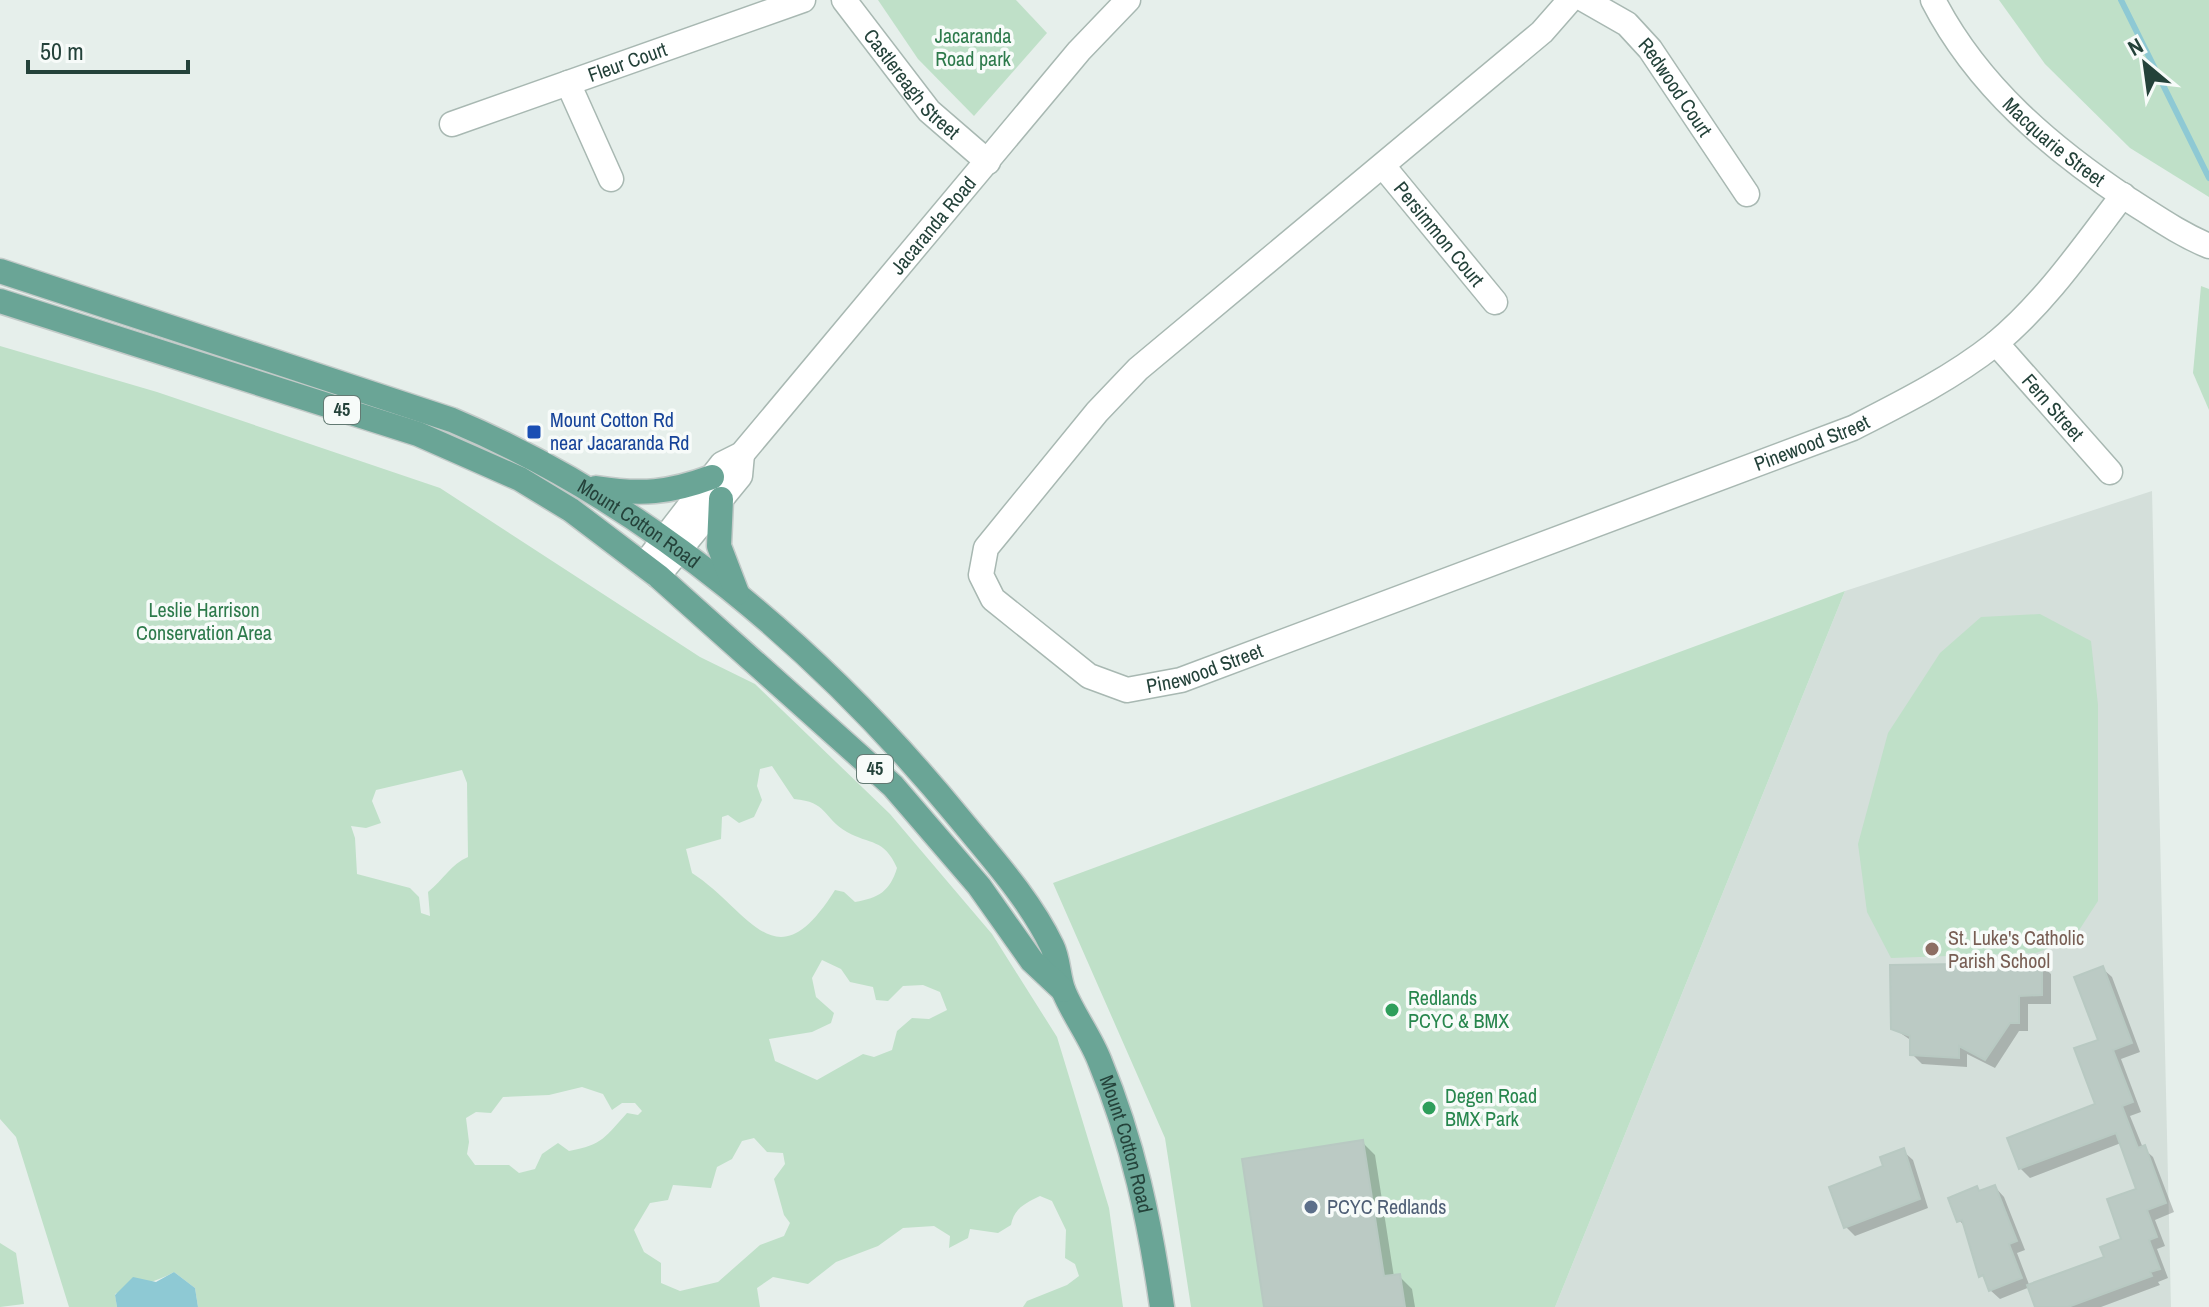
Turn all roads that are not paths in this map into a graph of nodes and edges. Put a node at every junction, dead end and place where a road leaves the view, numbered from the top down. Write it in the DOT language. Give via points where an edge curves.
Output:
graph roads {
  1 [pos="803,0"];
  2 [pos="844,0"];
  3 [pos="1128,0"];
  4 [pos="1570,0"];
  5 [pos="1585,0"];
  6 [pos="1933,0"];
  7 [pos="568,83"];
  8 [pos="452,124"];
  9 [pos="988,162"];
  10 [pos="1383,166"];
  11 [pos="611,179"];
  12 [pos="1747,194"];
  13 [pos="2123,195"];
  14 [pos="2209,246"];
  15 [pos="0,271"];
  16 [pos="0,301"];
  17 [pos="1495,302"];
  18 [pos="1996,343"];
  19 [pos="2110,472"];
  20 [pos="589,488"];
  21 [pos="716,488"];
  22 [pos="672,546"];
  23 [pos="651,571"];
  24 [pos="739,597"];
  25 [pos="1063,990"];
  26 [pos="1162,1307"];
  1 -- 7 [label="street, Fleur Court"];
  2 -- 9 [label="street, Castlereagh Street" via="929,111"];
  3 -- 9 [label="street, Jacaranda Road"];
  4 -- 10 [label="street, Pinewood Street" via="1542,32"];
  5 -- 12 [label="street, Redwood Court" via="1627,24 1650,49"];
  6 -- 13 [label="street, Macquarie Street" via="1975,64 2020,116 2066,157"];
  7 -- 8 [label="street, Fleur Court"];
  7 -- 11 [label="street"];
  9 -- 21 [label="street, Jacaranda Road" via="742,454 740,476"];
  10 -- 17 [label="street, Persimmon Court"];
  10 -- 18 [label="street, Pinewood Street" via="1138,369 986,548 981,575 993,599 1089,676 1127,690 1181,680 1853,428 1929,389"];
  13 -- 14 [label="street, Macquarie Street"];
  13 -- 18 [label="street, Pinewood Street" via="2061,275"];
  15 -- 20 [label="main road, Mount Cotton Road / 45" via="452,420"];
  16 -- 23 [label="main road, Mount Cotton Road / 45" via="418,434 520,479"];
  18 -- 19 [label="street, Fern Street"];
  20 -- 21 [label="main road" via="633,494"];
  20 -- 22 [label="main road, Mount Cotton Road / 45"];
  21 -- 22 [label="street, Jacaranda Road"];
  21 -- 24 [label="main road" via="719,546"];
  22 -- 23 [label="street, Jacaranda Road"];
  22 -- 24 [label="main road, Mount Cotton Road / 45"];
  23 -- 25 [label="main road, Mount Cotton Road / 45" via="893,786 979,886 1032,961"];
  24 -- 25 [label="main road, Mount Cotton Road / 45" via="867,715 997,864 1053,947"];
  25 -- 26 [label="main road, Mount Cotton Road / 45" via="1099,1058 1130,1141 1150,1222"];
}
